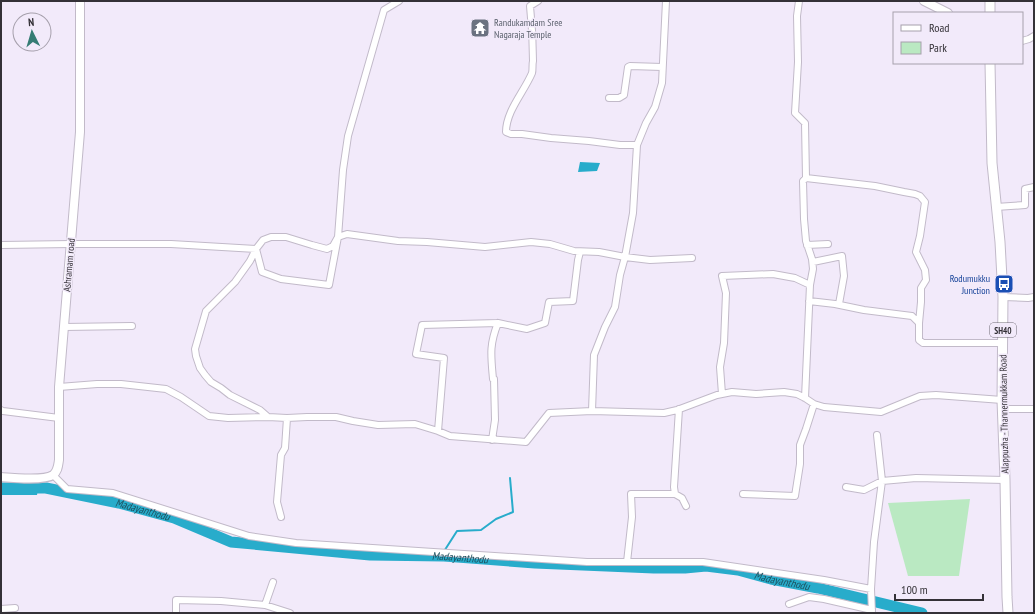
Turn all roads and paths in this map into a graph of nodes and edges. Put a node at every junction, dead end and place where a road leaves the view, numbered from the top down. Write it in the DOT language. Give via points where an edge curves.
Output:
graph roads {
  1 [pos="80,1"];
  2 [pos="399,1"];
  3 [pos="538,1"];
  4 [pos="666,1"];
  5 [pos="798,1"];
  6 [pos="924,1"];
  7 [pos="990,1"];
  8 [pos="946,12"];
  9 [pos="990,12"];
  10 [pos="1034,36"];
  11 [pos="1023,41"];
  12 [pos="990,64"];
  13 [pos="662,67"];
  14 [pos="608,98"];
  15 [pos="637,145"];
  16 [pos="806,178"];
  17 [pos="1034,187"];
  18 [pos="996,207"];
  19 [pos="338,237"];
  20 [pos="71,244"];
  21 [pos="828,244"];
  22 [pos="1,245"];
  23 [pos="807,245"];
  24 [pos="256,249"];
  25 [pos="580,252"];
  26 [pos="626,257"];
  27 [pos="692,258"];
  28 [pos="813,262"];
  29 [pos="810,285"];
  30 [pos="1003,297"];
  31 [pos="1034,297"];
  32 [pos="809,301"];
  33 [pos="839,304"];
  34 [pos="498,323"];
  35 [pos="919,323"];
  36 [pos="132,326"];
  37 [pos="64,327"];
  38 [pos="1002,343"];
  39 [pos="59,387"];
  40 [pos="722,394"];
  41 [pos="805,398"];
  42 [pos="814,404"];
  43 [pos="1002,405"];
  44 [pos="679,409"];
  45 [pos="1,410"];
  46 [pos="592,410"];
  47 [pos="1034,410"];
  48 [pos="268,417"];
  49 [pos="59,418"];
  50 [pos="286,418"];
  51 [pos="438,431"];
  52 [pos="876,435"];
  53 [pos="492,440"];
  54 [pos="52,475"];
  55 [pos="1,478"];
  56 [pos="1005,480"];
  57 [pos="882,481"];
  58 [pos="846,487"];
  59 [pos="675,494"];
  60 [pos="743,494"];
  61 [pos="686,506"];
  62 [pos="281,517"];
  63 [pos="627,562"];
  64 [pos="273,582"];
  65 [pos="871,589"];
  66 [pos="789,604"];
  67 [pos="265,605"];
  68 [pos="1,608"];
  69 [pos="15,608"];
  70 [pos="872,609"];
  71 [pos="176,613"];
  72 [pos="290,613"];
  73 [pos="1008,613"];
  1 -- 20 [label="main road, Ashramam road" via="80,132"];
  2 -- 19 [label="street" via="384,10 348,136"];
  3 -- 15 [label="street" via="530,6 532,72 512,110 506,132"];
  4 -- 13 [label="street"];
  5 -- 16 [label="street" via="795,113 805,123"];
  6 -- 8 [label="main road"];
  7 -- 9 [label="main road"];
  10 -- 11 [label="street"];
  12 -- 18 [label="main road, Alappuzha - Thannermukkam Road / SH40" via="992,162"];
  13 -- 14 [label="street" via="628,67 624,95 619,98"];
  13 -- 15 [label="street" via="662,82 655,107"];
  15 -- 26 [label="street" via="633,213"];
  16 -- 23 [label="street" via="803,181"];
  16 -- 35 [label="street" via="875,186 915,194 925,202 916,252 925,270 926,280 921,288"];
  17 -- 18 [label="street" via="1025,189 1024,205"];
  18 -- 30 [label="main road, Alappuzha - Thannermukkam Road / SH40"];
  19 -- 24 [label="street" via="333,246 327,249 286,237 271,237 263,240"];
  19 -- 24 [label="street" via="329,285 281,279 262,272"];
  19 -- 25 [label="street" via="347,234 398,241 485,247 531,242"];
  20 -- 22 [label="street"];
  20 -- 24 [label="street" via="171,244"];
  20 -- 37 [label="main road, Ashramam road"];
  21 -- 23 [label="street"];
  23 -- 28 [label="street"];
  24 -- 48 [label="street" via="235,282 206,311 195,349 200,368 211,382"];
  25 -- 26 [label="street" via="599,252"];
  25 -- 34 [label="street" via="573,301 549,302 545,323 527,330"];
  26 -- 27 [label="street" via="650,260"];
  26 -- 46 [label="street" via="615,306 594,355"];
  28 -- 29 [label="street"];
  28 -- 33 [label="street" via="842,256 844,276"];
  29 -- 32 [label="street"];
  29 -- 40 [label="street" via="795,278 773,274 722,276 726,293 724,343 720,367"];
  30 -- 31 [label="street"];
  30 -- 38 [label="main road, Alappuzha - Thannermukkam Road / SH40"];
  32 -- 33 [label="street"];
  32 -- 41 [label="street"];
  33 -- 35 [label="street" via="912,316"];
  34 -- 51 [label="street" via="422,324 416,354 444,358"];
  34 -- 53 [label="street" via="491,347 495,420"];
  35 -- 38 [label="street" via="919,340 923,343"];
  36 -- 37 [label="street"];
  37 -- 39 [label="main road, Ashramam road"];
  38 -- 43 [label="main road, Alappuzha - Thannermukkam Road / SH40"];
  39 -- 48 [label="street" via="121,384 166,389 209,416"];
  39 -- 49 [label="main road, Ashramam road"];
  40 -- 41 [label="street" via="784,392"];
  40 -- 44 [label="street"];
  41 -- 42 [label="street"];
  42 -- 43 [label="street" via="880,412 920,396 936,395"];
  42 -- 60 [label="street" via="800,445 795,496"];
  43 -- 47 [label="street"];
  43 -- 56 [label="main road, Alappuzha - Thannermukkam Road / SH40"];
  44 -- 46 [label="street" via="664,413"];
  44 -- 59 [label="street"];
  45 -- 49 [label="street"];
  46 -- 53 [label="street" via="549,413 526,442"];
  48 -- 50 [label="street"];
  49 -- 54 [label="main road, Ashramam road" via="59,460 57,470"];
  50 -- 51 [label="street" via="336,417 378,425 415,424"];
  50 -- 62 [label="street" via="286,448 281,455 277,502"];
  51 -- 53 [label="street" via="450,436"];
  52 -- 57 [label="street"];
  54 -- 55 [label="main road" via="45,478"];
  54 -- 63 [label="street" via="67,489 113,493 249,536 296,543 587,562"];
  56 -- 57 [label="street" via="916,478"];
  56 -- 73 [label="main road, Alappuzha - Thannermukkam Road / SH40"];
  57 -- 58 [label="street" via="864,490"];
  57 -- 65 [label="street"];
  59 -- 61 [label="street" via="682,498"];
  59 -- 63 [label="street" via="631,494 632,517"];
  63 -- 65 [label="street" via="703,562"];
  64 -- 67 [label="street"];
  65 -- 70 [label="street"];
  66 -- 70 [label="street" via="809,597"];
  67 -- 71 [label="street" via="176,600"];
  67 -- 72 [label="street"];
  68 -- 69 [label="street"];
}
